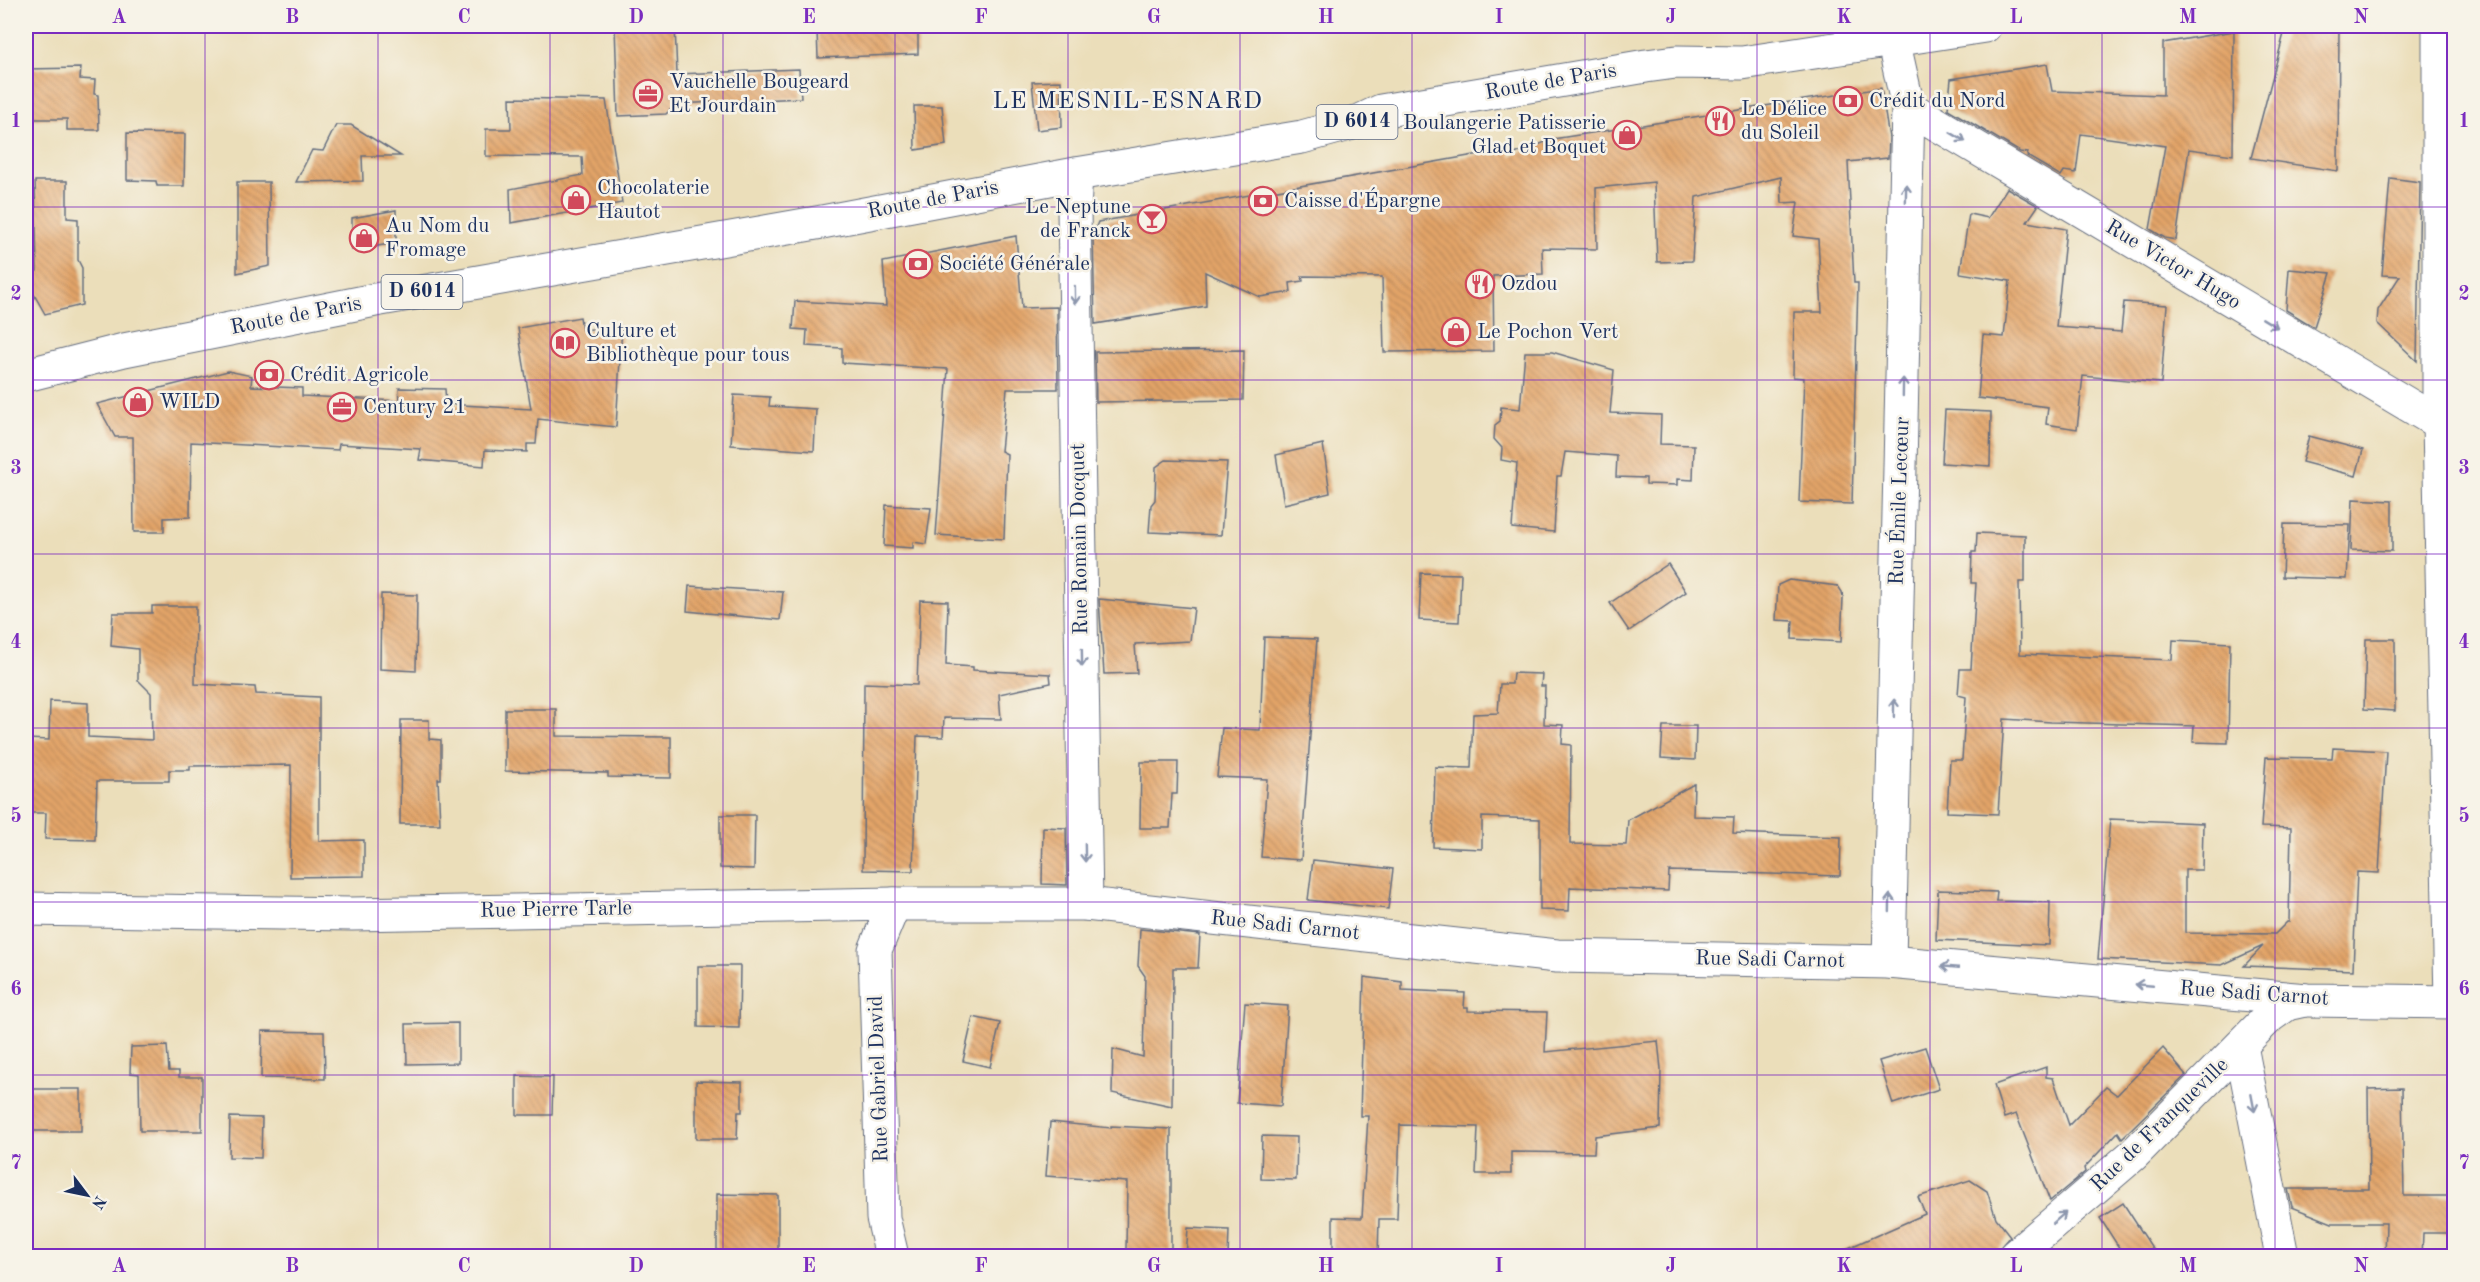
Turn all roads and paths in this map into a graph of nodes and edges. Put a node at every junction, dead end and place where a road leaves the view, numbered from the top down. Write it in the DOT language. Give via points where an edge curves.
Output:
graph roads {
  1 [pos="1985,26"];
  2 [pos="2439,26"];
  3 [pos="1892,33"];
  4 [pos="1908,107"];
  5 [pos="1076,174"];
  6 [pos="26,375"];
  7 [pos="2439,423"];
  8 [pos="894,904"];
  9 [pos="1086,904"];
  10 [pos="26,909"];
  11 [pos="1889,962"];
  12 [pos="2307,1000"];
  13 [pos="2452,1002"];
  14 [pos="2241,1046"];
  15 [pos="892,1257"];
  16 [pos="2015,1257"];
  17 [pos="2282,1257"];
  1 -- 3 [label="street, Route de Paris / D 6014"];
  2 -- 7 [label="street"];
  3 -- 4 [label="street, Rue Émile Lecœur"];
  3 -- 5 [label="street, Route de Paris / D 6014" via="1742,63 1676,62 1381,111 1302,137"];
  4 -- 7 [label="street, Rue Victor Hugo, one-way"];
  11 -- 4 [label="street, Rue Émile Lecœur, one-way"];
  5 -- 6 [label="street, Route de Paris / D 6014" via="375,300 124,350"];
  5 -- 9 [label="street, Rue Romain Docquet, one-way"];
  7 -- 13 [label="street"];
  8 -- 9 [label="street, Rue Pierre Tarle"];
  8 -- 10 [label="street, Rue Pierre Tarle" via="352,914"];
  8 -- 15 [label="street, Rue Gabriel David" via="875,950 883,1218"];
  9 -- 11 [label="street, Rue Sadi Carnot" via="1557,956"];
  12 -- 11 [label="street, Rue Sadi Carnot, one-way"];
  12 -- 13 [label="street, Rue Sadi Carnot"];
  12 -- 14 [label="street, Rue de Franqueville" via="2282,1007"];
  16 -- 14 [label="street, Rue de Franqueville, one-way" via="2133,1155"];
  14 -- 17 [label="street, one-way"];
}
